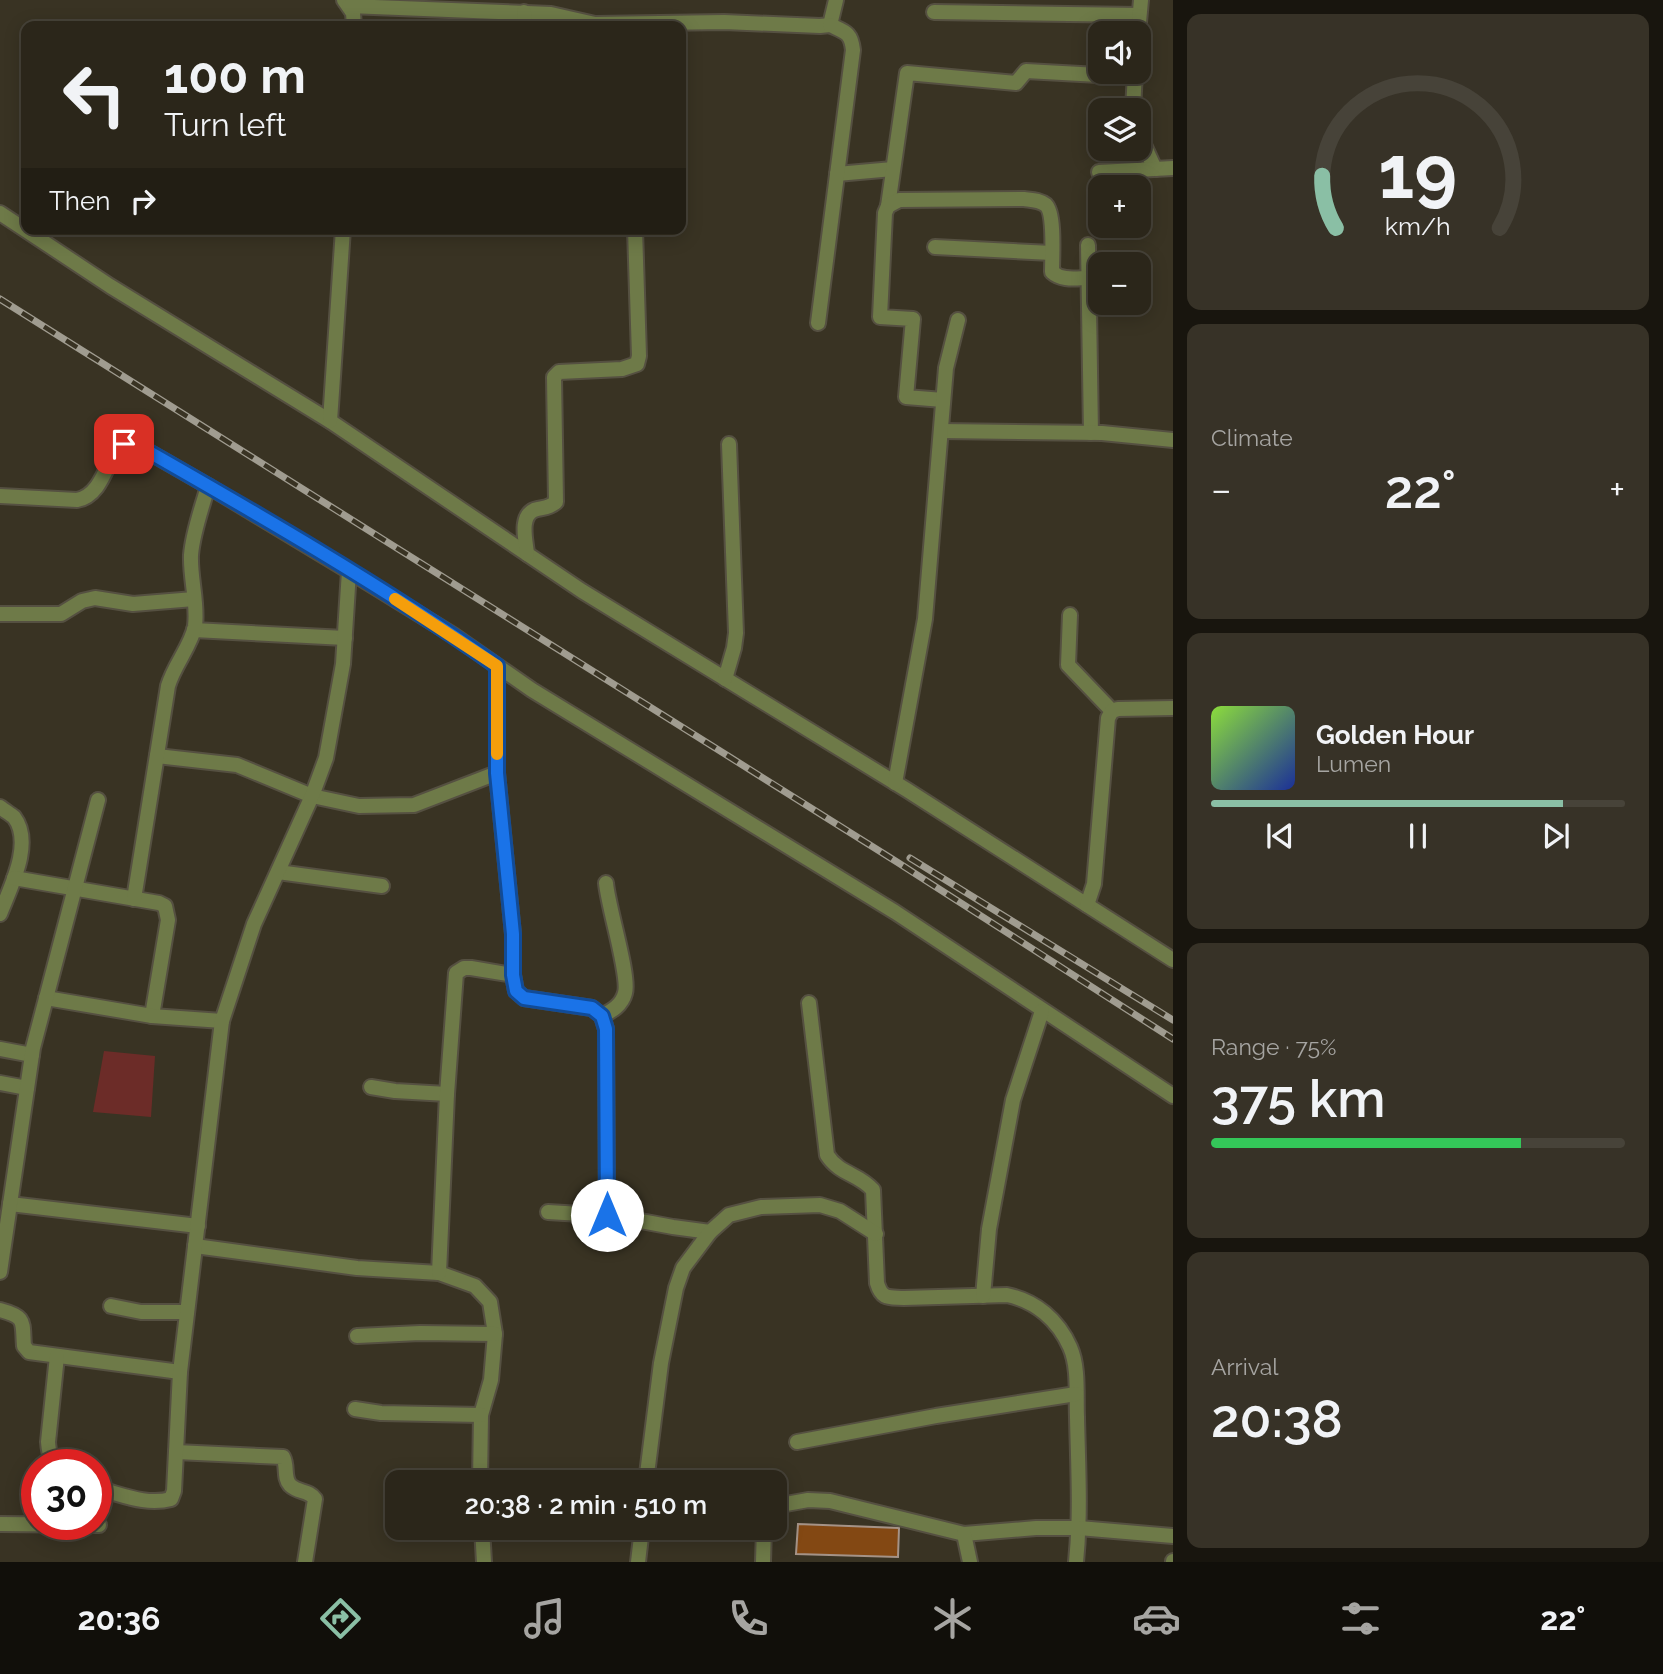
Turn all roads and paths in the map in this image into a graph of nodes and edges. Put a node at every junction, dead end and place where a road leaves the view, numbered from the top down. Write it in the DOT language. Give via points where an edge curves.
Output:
graph roads {
  1 [pos="836,0"];
  2 [pos="1141,0"];
  3 [pos="346,3"];
  4 [pos="934,12"];
  5 [pos="1139,15"];
  6 [pos="524,19"];
  7 [pos="352,21"];
  8 [pos="582,21"];
  9 [pos="1139,21"];
  10 [pos="686,23"];
  11 [pos="831,25"];
  12 [pos="1088,73"];
  13 [pos="1151,160"];
  14 [pos="1173,168"];
  15 [pos="893,169"];
  16 [pos="1155,169"];
  17 [pos="1099,172"];
  18 [pos="837,174"];
  19 [pos="888,206"];
  20 [pos="0,214"];
  21 [pos="21,228"];
  22 [pos="32,235"];
  23 [pos="343,235"];
  24 [pos="635,235"];
  25 [pos="1088,245"];
  26 [pos="936,247"];
  27 [pos="1088,252"];
  28 [pos="1052,253"];
  29 [pos="1088,278"];
  30 [pos="1089,315"];
  31 [pos="958,320"];
  32 [pos="818,323"];
  33 [pos="943,400"];
  34 [pos="330,421"];
  35 [pos="941,431"];
  36 [pos="1090,433"];
  37 [pos="1173,440"];
  38 [pos="729,444"];
  39 [pos="208,486"];
  40 [pos="0,496"];
  41 [pos="527,554"];
  42 [pos="349,571"];
  43 [pos="194,599"];
  44 [pos="0,614"];
  45 [pos="1070,615"];
  46 [pos="194,631"];
  47 [pos="345,638"];
  48 [pos="497,666"];
  49 [pos="724,679"];
  50 [pos="1173,708"];
  51 [pos="1112,711"];
  52 [pos="157,755"];
  53 [pos="497,773"];
  54 [pos="895,783"];
  55 [pos="312,796"];
  56 [pos="98,800"];
  57 [pos="0,807"];
  58 [pos="278,872"];
  59 [pos="14,878"];
  60 [pos="606,883"];
  61 [pos="382,886"];
  62 [pos="74,890"];
  63 [pos="134,900"];
  64 [pos="1087,905"];
  65 [pos="0,914"];
  66 [pos="1173,961"];
  67 [pos="513,975"];
  68 [pos="46,998"];
  69 [pos="809,1003"];
  70 [pos="1042,1011"];
  71 [pos="152,1016"];
  72 [pos="602,1016"];
  73 [pos="222,1021"];
  74 [pos="0,1049"];
  75 [pos="32,1055"];
  76 [pos="0,1083"];
  77 [pos="371,1087"];
  78 [pos="27,1088"];
  79 [pos="447,1094"];
  80 [pos="1173,1096"];
  81 [pos="10,1204"];
  82 [pos="548,1212"];
  83 [pos="607,1215"];
  84 [pos="198,1226"];
  85 [pos="710,1232"];
  86 [pos="876,1234"];
  87 [pos="195,1246"];
  88 [pos="0,1272"];
  89 [pos="439,1273"];
  90 [pos="983,1296"];
  91 [pos="111,1306"];
  92 [pos="0,1310"];
  93 [pos="187,1312"];
  94 [pos="495,1334"];
  95 [pos="357,1336"];
  96 [pos="57,1356"];
  97 [pos="180,1372"];
  98 [pos="1076,1394"];
  99 [pos="355,1409"];
  100 [pos="481,1415"];
  101 [pos="797,1442"];
  102 [pos="49,1449"];
  103 [pos="176,1452"];
  104 [pos="480,1470"];
  105 [pos="648,1470"];
  106 [pos="112,1492"];
  107 [pos="787,1503"];
  108 [pos="0,1524"];
  109 [pos="21,1524"];
  110 [pos="1079,1528"];
  111 [pos="964,1534"];
  112 [pos="1173,1536"];
  113 [pos="483,1540"];
  114 [pos="641,1540"];
  115 [pos="763,1540"];
  116 [pos="306,1562"];
  117 [pos="484,1562"];
  118 [pos="638,1562"];
  119 [pos="762,1562"];
  120 [pos="970,1562"];
  121 [pos="1076,1562"];
  1 -- 11 [label="street"];
  2 -- 5 [label="street"];
  3 -- 6 [label="street"];
  3 -- 7 [label="street"];
  4 -- 5 [label="street"];
  5 -- 9 [label="street"];
  6 -- 8 [label="street" via="551,14"];
  10 -- 11 [label="street"];
  11 -- 18 [label="street" via="847,31 852,50"];
  12 -- 15 [label="street" via="1026,71 1016,83 907,73"];
  13 -- 16 [label="street"];
  14 -- 16 [label="street"];
  15 -- 18 [label="street"];
  15 -- 19 [label="street"];
  16 -- 17 [label="street"];
  18 -- 32 [label="street"];
  19 -- 28 [label="street" via="899,201 1042,202 1049,207"];
  19 -- 33 [label="street" via="880,317 913,319 906,397"];
  20 -- 21 [label="street"];
  22 -- 34 [label="street"];
  23 -- 34 [label="street"];
  24 -- 41 [label="street" via="637,364 559,372 554,377 556,502 527,515"];
  25 -- 27 [label="street"];
  26 -- 28 [label="street"];
  28 -- 29 [label="street" via="1052,272 1057,276"];
  30 -- 36 [label="street"];
  31 -- 33 [label="street"];
  33 -- 35 [label="street"];
  34 -- 41 [label="street"];
  35 -- 36 [label="street"];
  35 -- 54 [label="street" via="925,619"];
  36 -- 37 [label="street"];
  38 -- 49 [label="street" via="736,633"];
  39 -- 40 [label="street" via="135,444 124,444 117,448 87,498"];
  39 -- 42 [label="street"];
  39 -- 43 [label="street" via="192,545"];
  41 -- 49 [label="street"];
  42 -- 47 [label="street"];
  42 -- 48 [label="street"];
  43 -- 44 [label="street" via="133,604 95,598 61,614"];
  43 -- 46 [label="street"];
  45 -- 51 [label="street" via="1068,665"];
  46 -- 47 [label="street"];
  46 -- 52 [label="street" via="173,670"];
  47 -- 55 [label="street" via="326,758"];
  48 -- 53 [label="street"];
  48 -- 70 [label="street" via="895,912"];
  49 -- 54 [label="street"];
  50 -- 51 [label="street"];
  51 -- 64 [label="street" via="1094,884"];
  52 -- 55 [label="street" via="237,765"];
  52 -- 63 [label="street"];
  53 -- 55 [label="street" via="414,805 359,806"];
  53 -- 67 [label="street"];
  54 -- 64 [label="street"];
  55 -- 58 [label="street"];
  56 -- 62 [label="street"];
  57 -- 59 [label="street" via="14,818 21,835"];
  58 -- 61 [label="street"];
  58 -- 73 [label="street" via="254,924"];
  59 -- 62 [label="street"];
  59 -- 65 [label="street"];
  60 -- 72 [label="street" via="626,982 621,1002"];
  62 -- 63 [label="street"];
  62 -- 68 [label="street"];
  63 -- 71 [label="street" via="159,903 167,912"];
  64 -- 66 [label="street"];
  67 -- 72 [label="street" via="516,991 524,998 592,1008"];
  67 -- 79 [label="street" via="471,968 456,973"];
  68 -- 71 [label="street"];
  68 -- 75 [label="street"];
  69 -- 86 [label="street" via="827,1155 833,1166 864,1180 873,1190"];
  70 -- 80 [label="street"];
  70 -- 90 [label="street" via="1013,1100 989,1229"];
  71 -- 73 [label="street"];
  72 -- 83 [label="street" via="606,1029"];
  73 -- 84 [label="street"];
  74 -- 75 [label="street"];
  75 -- 78 [label="street"];
  76 -- 78 [label="street"];
  77 -- 79 [label="street"];
  78 -- 81 [label="street"];
  79 -- 89 [label="street"];
  81 -- 84 [label="street"];
  81 -- 88 [label="street"];
  82 -- 83 [label="street"];
  83 -- 85 [label="street"];
  84 -- 87 [label="street"];
  85 -- 86 [label="street" via="729,1215 761,1207 820,1205 840,1211"];
  85 -- 105 [label="street" via="683,1268 676,1288"];
  86 -- 90 [label="street" via="880,1293 887,1297"];
  87 -- 89 [label="street" via="357,1268"];
  87 -- 93 [label="street"];
  89 -- 94 [label="street" via="475,1286 490,1302"];
  90 -- 98 [label="street" via="1023,1298 1041,1308 1072,1349"];
  91 -- 93 [label="street" via="141,1312"];
  92 -- 96 [label="street" via="22,1321 24,1346 29,1352"];
  93 -- 97 [label="street"];
  94 -- 95 [label="street"];
  94 -- 100 [label="street" via="491,1380"];
  96 -- 97 [label="street"];
  96 -- 102 [label="street"];
  97 -- 103 [label="street"];
  98 -- 101 [label="street"];
  98 -- 110 [label="street"];
  99 -- 100 [label="street"];
  100 -- 104 [label="street"];
  103 -- 106 [label="street" via="170,1499 146,1501"];
  103 -- 116 [label="street" via="283,1457 287,1481 315,1499"];
  107 -- 111 [label="street" via="830,1501"];
  108 -- 109 [label="street"];
  110 -- 111 [label="street"];
  110 -- 112 [label="street"];
  110 -- 121 [label="street"];
  111 -- 120 [label="street"];
  113 -- 117 [label="street"];
  114 -- 118 [label="street"];
  115 -- 119 [label="street"];
}
